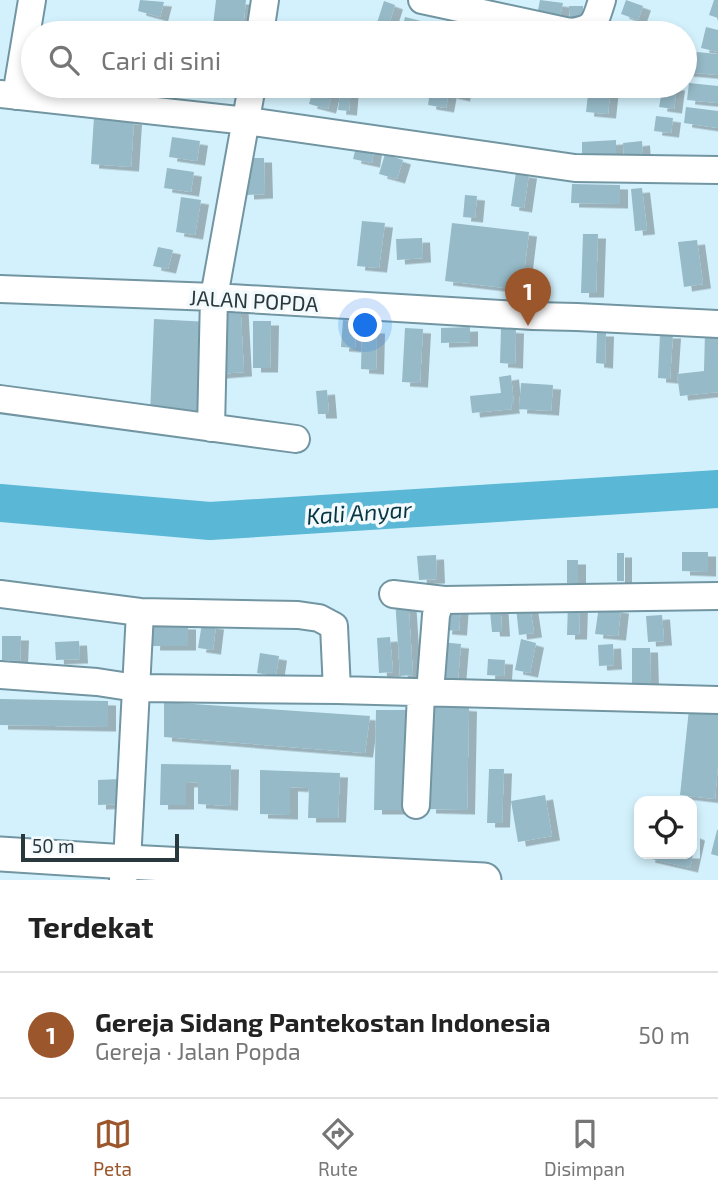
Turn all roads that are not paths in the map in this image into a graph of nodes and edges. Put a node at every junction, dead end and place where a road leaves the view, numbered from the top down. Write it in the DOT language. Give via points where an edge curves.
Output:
graph roads {
  1 [pos="32,0"];
  2 [pos="265,0"];
  3 [pos="422,0"];
  4 [pos="602,0"];
  5 [pos="27,21"];
  6 [pos="262,21"];
  7 [pos="519,21"];
  8 [pos="595,21"];
  9 [pos="21,44"];
  10 [pos="8,95"];
  11 [pos="36,98"];
  12 [pos="250,98"];
  13 [pos="247,121"];
  14 [pos="718,170"];
  15 [pos="0,289"];
  16 [pos="214,297"];
  17 [pos="718,324"];
  18 [pos="0,399"];
  19 [pos="211,428"];
  20 [pos="296,439"];
  21 [pos="0,594"];
  22 [pos="393,594"];
  23 [pos="718,596"];
  24 [pos="444,600"];
  25 [pos="140,612"];
  26 [pos="0,675"];
  27 [pos="136,688"];
  28 [pos="337,690"];
  29 [pos="425,693"];
  30 [pos="718,700"];
  31 [pos="416,806"];
  32 [pos="0,854"];
  33 [pos="125,871"];
  34 [pos="284,875"];
  35 [pos="381,877"];
  36 [pos="484,880"];
  1 -- 5 [label="street"];
  2 -- 6 [label="street"];
  3 -- 7 [label="street"];
  4 -- 8 [label="street"];
  9 -- 10 [label="street"];
  11 -- 13 [label="street"];
  12 -- 13 [label="street"];
  13 -- 14 [label="street" via="565,166"];
  13 -- 16 [label="street"];
  15 -- 16 [label="street, JALAN POPDA"];
  16 -- 17 [label="street, JALAN POPDA"];
  16 -- 19 [label="street"];
  18 -- 19 [label="street"];
  19 -- 20 [label="street"];
  21 -- 25 [label="street"];
  22 -- 24 [label="street"];
  23 -- 24 [label="street"];
  24 -- 29 [label="street" via="436,615"];
  25 -- 27 [label="street"];
  25 -- 28 [label="street" via="319,618 334,626"];
  26 -- 27 [label="street"];
  27 -- 28 [label="street"];
  27 -- 33 [label="street"];
  28 -- 29 [label="street"];
  29 -- 30 [label="street"];
  29 -- 31 [label="street"];
  32 -- 33 [label="main road"];
  33 -- 34 [label="main road"];
  34 -- 35 [label="main road"];
  35 -- 36 [label="main road"];
}
